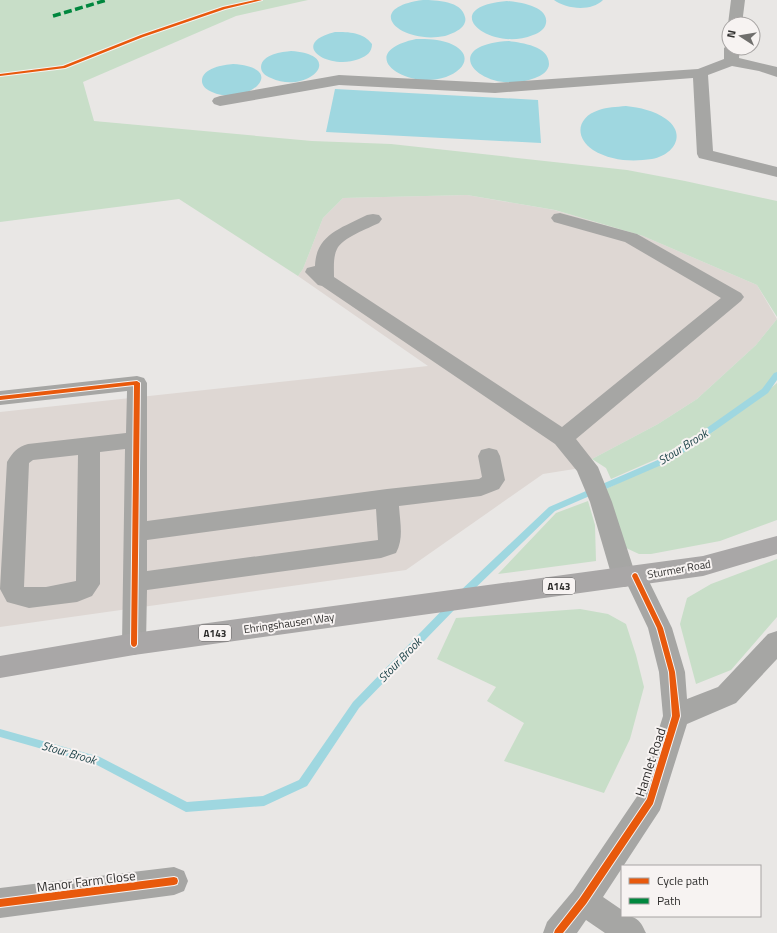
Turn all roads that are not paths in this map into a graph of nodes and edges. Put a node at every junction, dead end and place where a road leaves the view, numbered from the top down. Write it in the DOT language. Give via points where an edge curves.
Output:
graph roads {
  1 [pos="738,0"];
  2 [pos="736,16"];
  3 [pos="729,56"];
  4 [pos="734,56"];
  5 [pos="777,72"];
  6 [pos="700,73"];
  7 [pos="220,101"];
  8 [pos="777,172"];
  9 [pos="560,218"];
  10 [pos="373,219"];
  11 [pos="0,398"];
  12 [pos="563,438"];
  13 [pos="136,440"];
  14 [pos="89,446"];
  15 [pos="489,456"];
  16 [pos="387,498"];
  17 [pos="136,532"];
  18 [pos="777,545"];
  19 [pos="629,577"];
  20 [pos="135,582"];
  21 [pos="484,596"];
  22 [pos="777,642"];
  23 [pos="134,644"];
  24 [pos="0,667"];
  25 [pos="676,716"];
  26 [pos="174,881"];
  27 [pos="583,901"];
  28 [pos="0,903"];
  29 [pos="558,933"];
  30 [pos="631,933"];
  1 -- 2 [label="street"];
  3 -- 6 [label="street"];
  4 -- 5 [label="street"];
  6 -- 7 [label="street" via="495,88 339,80"];
  6 -- 8 [label="street" via="705,154"];
  9 -- 12 [label="street" via="631,238 734,297"];
  10 -- 12 [label="street, Hamlet Road" via="339,237 329,246 320,277"];
  11 -- 13 [label="street" via="137,383"];
  12 -- 19 [label="street, Hamlet Road" via="587,467"];
  13 -- 14 [label="street"];
  13 -- 17 [label="street"];
  14 -- 14 [label="street" via="28,452 18,462 12,589 21,598 77,592 88,584"];
  15 -- 16 [label="street" via="494,480 491,483 481,487"];
  16 -- 17 [label="street"];
  16 -- 20 [label="street" via="390,539 388,546 381,549"];
  17 -- 20 [label="street"];
  18 -- 19 [label="main road, Sturmer Road / A143" via="703,566"];
  19 -- 21 [label="main road, Sturmer Road / A143"];
  19 -- 25 [label="street, Hamlet Road" via="660,628 672,672"];
  20 -- 23 [label="street"];
  21 -- 23 [label="main road, Ehringshausen Way / A143"];
  22 -- 25 [label="street" via="727,695"];
  23 -- 24 [label="main road, Ehringshausen Way / A143"];
  25 -- 27 [label="street, Hamlet Road" via="650,801"];
  26 -- 28 [label="street, Manor Farm Close"];
  27 -- 29 [label="street, Hamlet Road"];
  27 -- 30 [label="street"];
}
